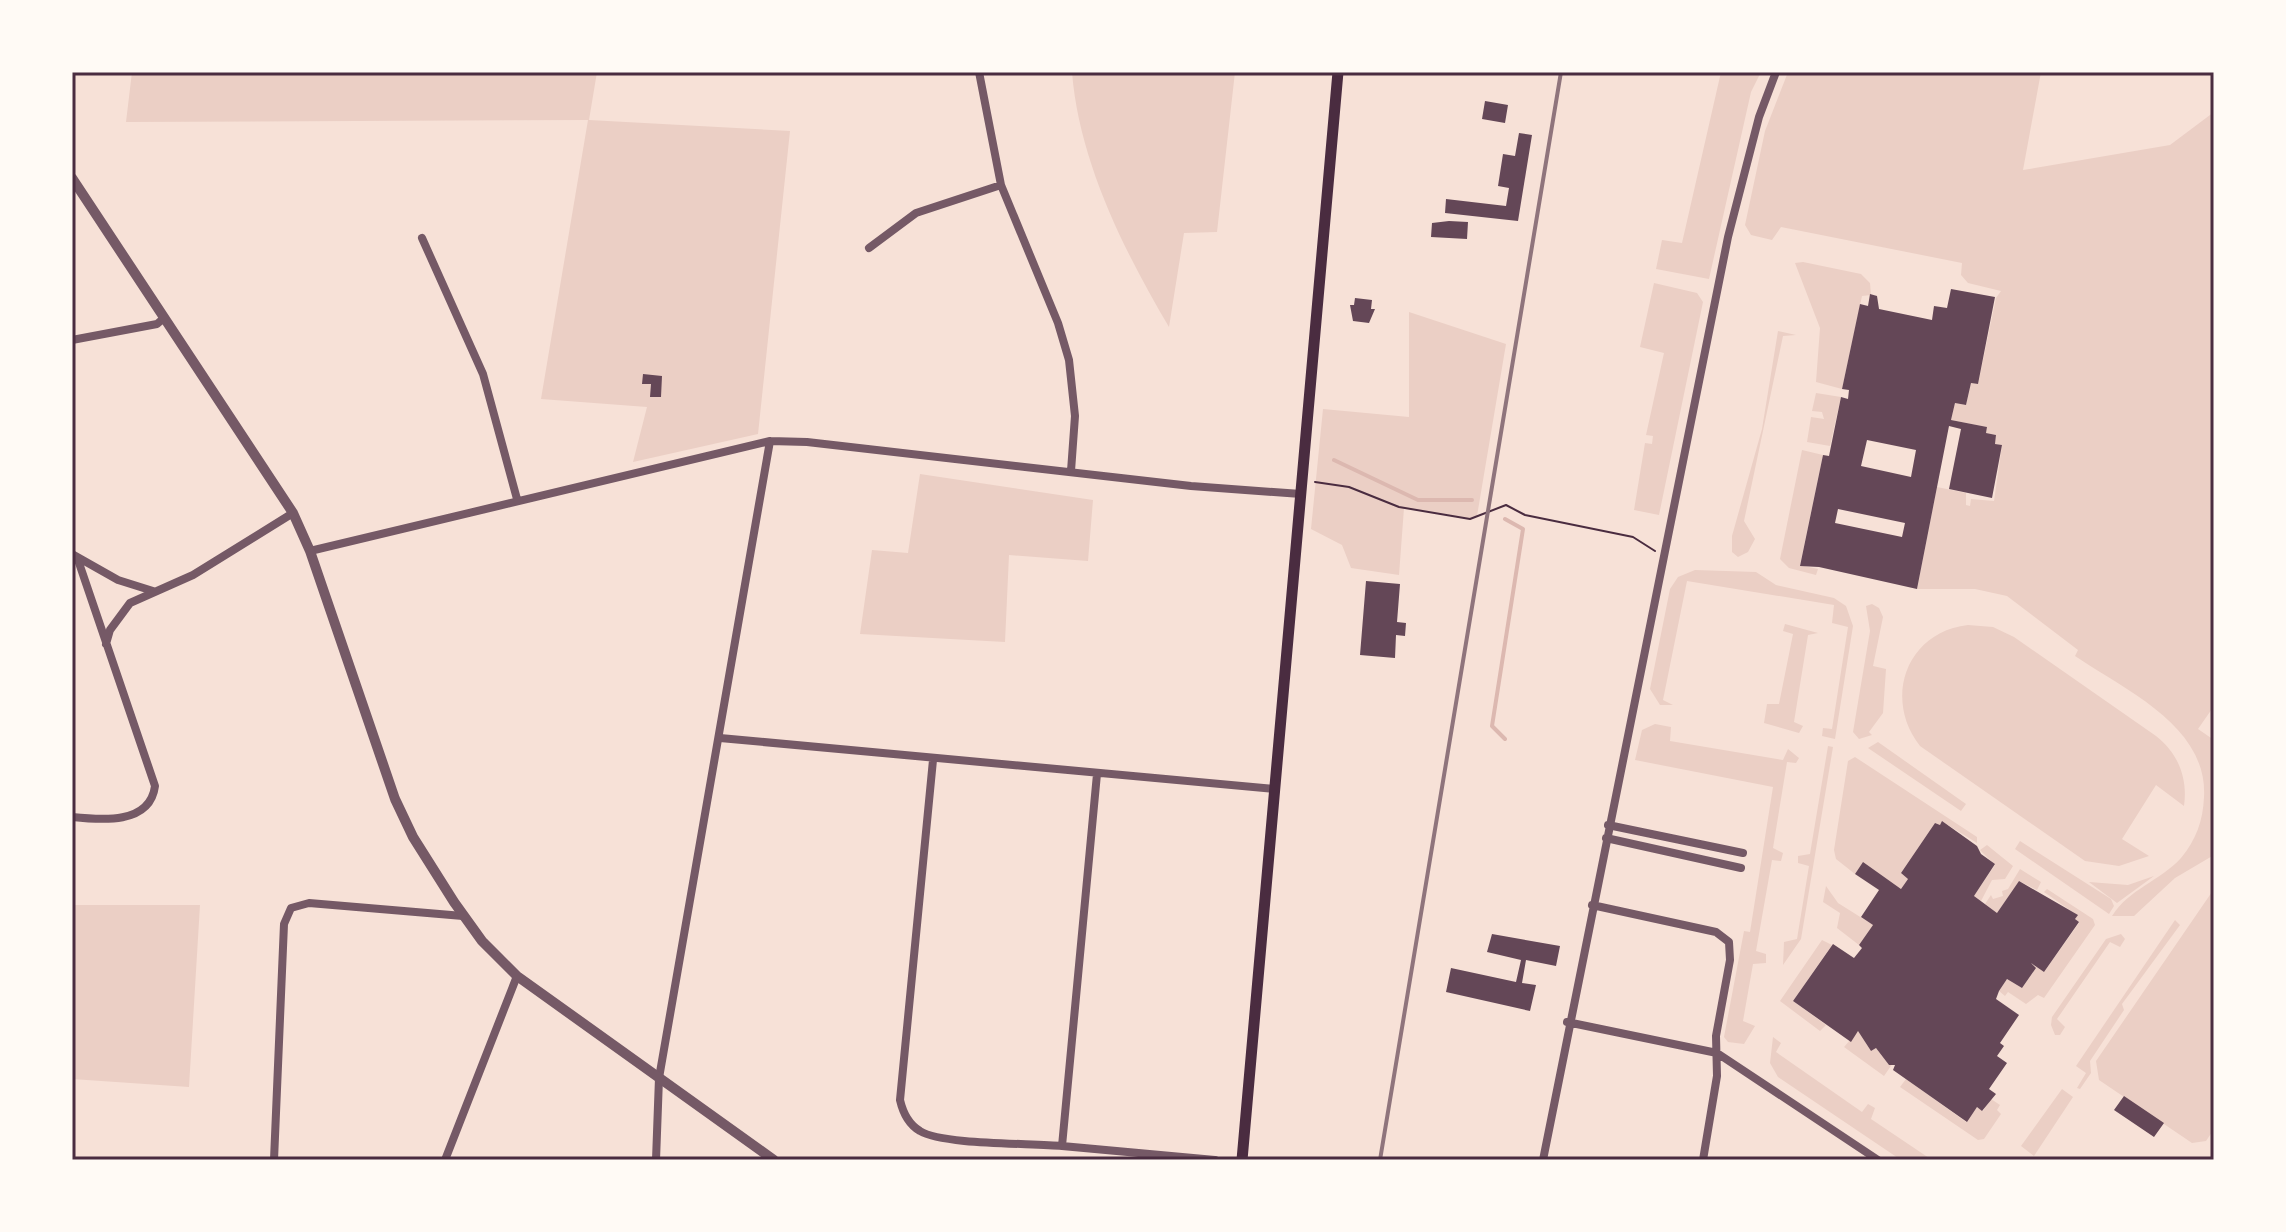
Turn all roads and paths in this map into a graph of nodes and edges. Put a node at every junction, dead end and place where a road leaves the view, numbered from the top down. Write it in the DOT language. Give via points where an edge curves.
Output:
graph roads {
  1 [pos="979,72"];
  2 [pos="1338,72"];
  3 [pos="1776,72"];
  4 [pos="72,178"];
  5 [pos="1001,185"];
  6 [pos="422,238"];
  7 [pos="869,248"];
  8 [pos="164,318"];
  9 [pos="72,340"];
  10 [pos="770,441"];
  11 [pos="1071,471"];
  12 [pos="1302,479"];
  13 [pos="1301,494"];
  14 [pos="517,499"];
  15 [pos="293,513"];
  16 [pos="310,551"];
  17 [pos="1664,555"];
  18 [pos="75,556"];
  19 [pos="153,591"];
  20 [pos="106,645"];
  21 [pos="720,738"];
  22 [pos="933,760"];
  23 [pos="1097,774"];
  24 [pos="1274,789"];
  25 [pos="72,817"];
  26 [pos="1608,825"];
  27 [pos="1606,838"];
  28 [pos="1743,853"];
  29 [pos="1741,868"];
  30 [pos="1592,905"];
  31 [pos="463,916"];
  32 [pos="517,976"];
  33 [pos="1567,1022"];
  34 [pos="1717,1053"];
  35 [pos="659,1078"];
  36 [pos="1062,1146"];
  37 [pos="274,1160"];
  38 [pos="445,1160"];
  39 [pos="656,1160"];
  40 [pos="774,1160"];
  41 [pos="1215,1160"];
  42 [pos="1242,1160"];
  43 [pos="1543,1160"];
  44 [pos="1703,1160"];
  45 [pos="1878,1160"];
  1 -- 5 [label="street"];
  2 -- 12 [label="main road"];
  3 -- 17 [label="street" via="1728,237"];
  4 -- 8 [label="street"];
  5 -- 7 [label="street" via="916,213"];
  5 -- 11 [label="street" via="1069,360 1075,416"];
  6 -- 14 [label="street" via="483,374"];
  8 -- 9 [label="street" via="157,324"];
  8 -- 15 [label="street"];
  10 -- 11 [label="street"];
  10 -- 14 [label="street"];
  10 -- 21 [label="street"];
  11 -- 13 [label="street"];
  12 -- 13 [label="main road"];
  12 -- 17 [label="path" via="1349,487 1399,507 1470,519 1506,505 1525,515 1633,537"];
  13 -- 24 [label="main road"];
  14 -- 16 [label="street"];
  15 -- 16 [label="street"];
  15 -- 19 [label="street" via="193,575"];
  16 -- 31 [label="street" via="395,799"];
  17 -- 26 [label="street"];
  18 -- 19 [label="street" via="118,580"];
  18 -- 20 [label="street"];
  19 -- 20 [label="street" via="118,616"];
  20 -- 25 [label="street" via="154,794 145,807 118,819"];
  21 -- 22 [label="street"];
  21 -- 35 [label="street"];
  22 -- 23 [label="street"];
  22 -- 36 [label="street" via="900,1100 903,1112 931,1136"];
  23 -- 24 [label="street"];
  23 -- 36 [label="street"];
  24 -- 42 [label="main road"];
  26 -- 27 [label="street"];
  26 -- 28 [label="street"];
  27 -- 29 [label="street"];
  27 -- 30 [label="street"];
  30 -- 33 [label="street"];
  30 -- 34 [label="street" via="1726,937 1731,954"];
  31 -- 32 [label="street"];
  31 -- 37 [label="street" via="309,903 291,908 284,924"];
  32 -- 35 [label="street"];
  32 -- 38 [label="street"];
  33 -- 34 [label="street"];
  33 -- 43 [label="street"];
  34 -- 44 [label="street"];
  34 -- 45 [label="street"];
  35 -- 39 [label="street"];
  35 -- 40 [label="street"];
  36 -- 41 [label="street"];
}
